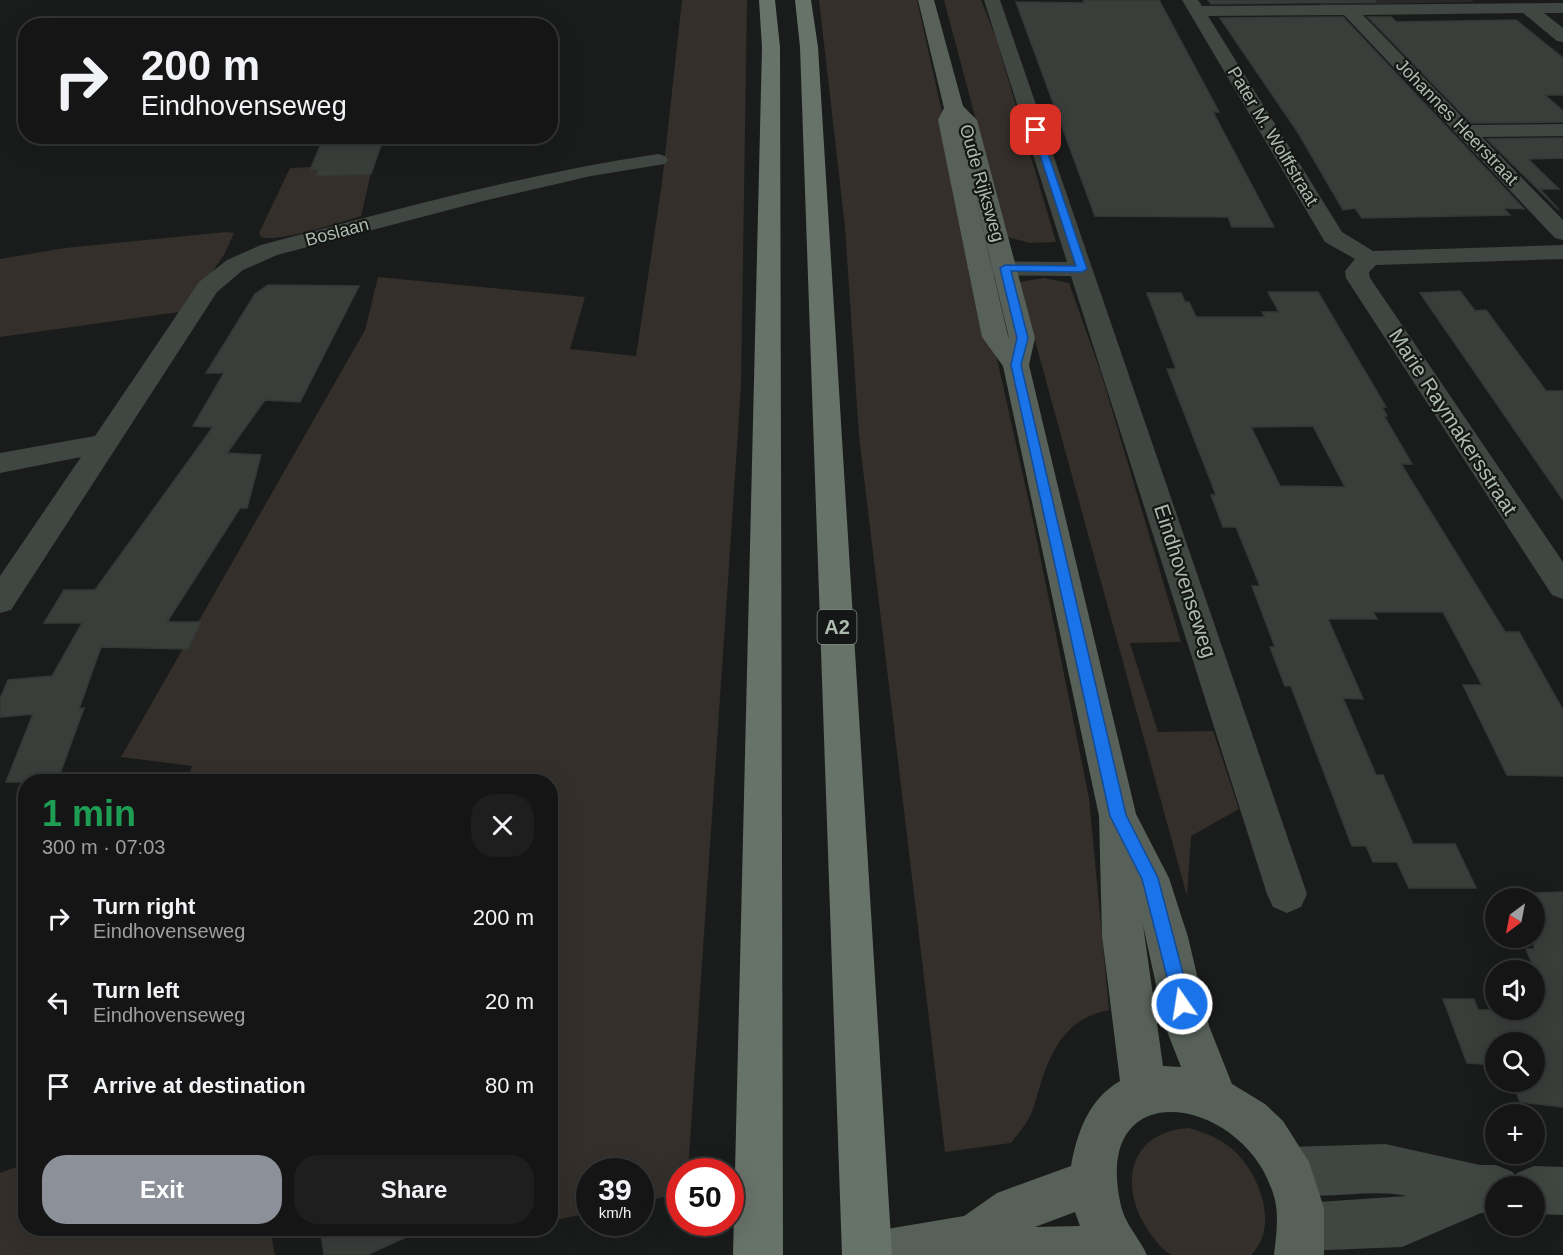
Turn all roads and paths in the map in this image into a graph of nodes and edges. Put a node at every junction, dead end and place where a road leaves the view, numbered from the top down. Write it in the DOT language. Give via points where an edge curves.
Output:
graph roads {
  1 [pos="767,0"];
  2 [pos="802,0"];
  3 [pos="926,0"];
  4 [pos="992,0"];
  5 [pos="1193,6"];
  6 [pos="1563,8"];
  7 [pos="1528,9"];
  8 [pos="1350,11"];
  9 [pos="1563,37"];
  10 [pos="954,108"];
  11 [pos="1563,130"];
  12 [pos="1468,131"];
  13 [pos="658,160"];
  14 [pos="1563,233"];
  15 [pos="1563,252"];
  16 [pos="978,258"];
  17 [pos="1370,258"];
  18 [pos="1003,259"];
  19 [pos="1079,260"];
  20 [pos="1016,365"];
  21 [pos="105,442"];
  22 [pos="0,463"];
  23 [pos="1563,587"];
  24 [pos="0,601"];
  25 [pos="1118,816"];
  26 [pos="1287,894"];
  27 [pos="1144,1094"];
  28 [pos="1216,1098"];
  29 [pos="1288,1171"];
  30 [pos="1093,1182"];
  31 [pos="1485,1189"];
  32 [pos="1485,1190"];
  33 [pos="1545,1190"];
  34 [pos="1563,1191"];
  35 [pos="1017,1230"];
  36 [pos="1301,1241"];
  37 [pos="1119,1251"];
  38 [pos="758,1255"];
  39 [pos="867,1255"];
  40 [pos="881,1255"];
  1 -- 38 [label="highway" via="771,59"];
  2 -- 39 [label="highway, A2" via="809,47"];
  3 -- 10 [label="main road, Oude Rijksweg"];
  4 -- 19 [label="street, Eindhovenseweg"];
  5 -- 8 [label="street"];
  5 -- 17 [label="street, Pater M. Wolffstraat" via="1333,237"];
  6 -- 7 [label="street"];
  7 -- 8 [label="street"];
  7 -- 9 [label="street"];
  8 -- 12 [label="street, Johannes Heerstraat"];
  10 -- 16 [label="main road, Oude Rijksweg" via="948,120"];
  10 -- 18 [label="main road, Oude Rijksweg" via="967,120"];
  11 -- 12 [label="street"];
  12 -- 14 [label="street, Johannes Heerstraat"];
  13 -- 21 [label="street, Boslaan" via="591,170 480,195 269,250 235,265 208,287"];
  15 -- 17 [label="street"];
  16 -- 18 [label="street"];
  16 -- 20 [label="main road, Oude Rijksweg" via="995,337"];
  17 -- 23 [label="street, Marie Raymakersstraat" via="1357,271 1358,278"];
  18 -- 19 [label="street"];
  18 -- 20 [label="main road, Oude Rijksweg" via="1023,338"];
  19 -- 26 [label="street, Eindhovenseweg"];
  20 -- 25 [label="main road, Oude Rijksweg"];
  21 -- 22 [label="street"];
  21 -- 24 [label="street, Boslaan"];
  25 -- 27 [label="main road, Oude Rijksweg" via="1123,936"];
  25 -- 28 [label="main road, Oude Rijksweg" via="1149,878 1187,1026"];
  27 -- 28 [label="main road" via="1179,1089"];
  27 -- 30 [label="main road" via="1111,1117 1100,1136"];
  28 -- 29 [label="main road" via="1257,1128"];
  29 -- 31 [label="street" via="1385,1168"];
  29 -- 36 [label="main road" via="1299,1198"];
  30 -- 35 [label="main road"];
  30 -- 37 [label="main road" via="1097,1208"];
  32 -- 36 [label="street" via="1402,1223"];
  33 -- 34 [label="street"];
  35 -- 37 [label="main road" via="1061,1252"];
  35 -- 40 [label="main road"];
}
